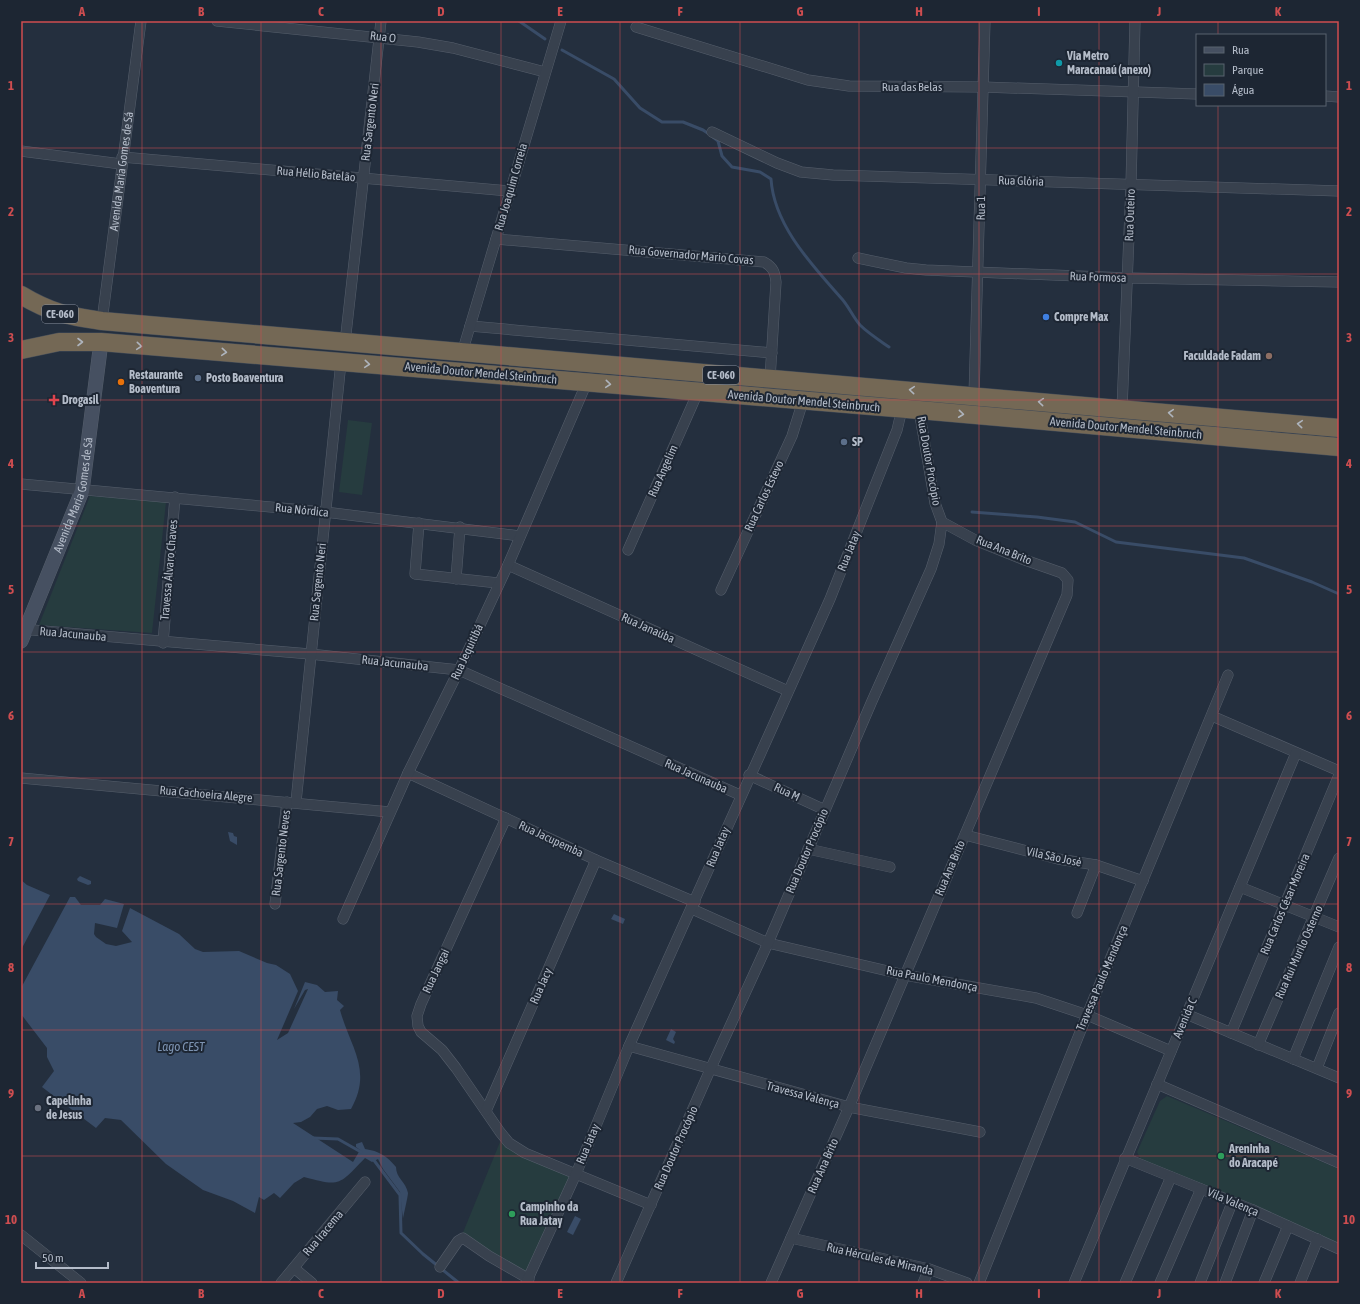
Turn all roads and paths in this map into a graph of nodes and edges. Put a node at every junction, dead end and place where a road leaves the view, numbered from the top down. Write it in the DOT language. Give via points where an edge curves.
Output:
graph roads {
  1 [pos="141,21"];
  2 [pos="217,21"];
  3 [pos="381,21"];
  4 [pos="561,21"];
  5 [pos="986,21"];
  6 [pos="1135,21"];
  7 [pos="636,27"];
  8 [pos="380,36"];
  9 [pos="545,72"];
  10 [pos="984,87"];
  11 [pos="1132,92"];
  12 [pos="1196,94"];
  13 [pos="1326,96"];
  14 [pos="1339,97"];
  15 [pos="712,132"];
  16 [pos="21,151"];
  17 [pos="122,161"];
  18 [pos="363,178"];
  19 [pos="981,179"];
  20 [pos="1131,185"];
  21 [pos="509,191"];
  22 [pos="1339,191"];
  23 [pos="496,239"];
  24 [pos="858,258"];
  25 [pos="979,272"];
  26 [pos="1128,278"];
  27 [pos="1339,282"];
  28 [pos="21,295"];
  29 [pos="102,321"];
  30 [pos="470,326"];
  31 [pos="101,342"];
  32 [pos="345,343"];
  33 [pos="21,350"];
  34 [pos="772,352"];
  35 [pos="462,353"];
  36 [pos="341,362"];
  37 [pos="770,379"];
  38 [pos="587,382"];
  39 [pos="698,392"];
  40 [pos="974,396"];
  41 [pos="803,401"];
  42 [pos="1122,408"];
  43 [pos="910,409"];
  44 [pos="1339,428"];
  45 [pos="1339,448"];
  46 [pos="21,484"];
  47 [pos="82,491"];
  48 [pos="175,497"];
  49 [pos="325,512"];
  50 [pos="942,522"];
  51 [pos="419,523"];
  52 [pos="460,527"];
  53 [pos="520,536"];
  54 [pos="628,550"];
  55 [pos="508,565"];
  56 [pos="456,579"];
  57 [pos="498,583"];
  58 [pos="721,590"];
  59 [pos="22,633"];
  60 [pos="163,643"];
  61 [pos="310,654"];
  62 [pos="459,670"];
  63 [pos="1228,675"];
  64 [pos="788,691"];
  65 [pos="1212,716"];
  66 [pos="1296,753"];
  67 [pos="1339,771"];
  68 [pos="408,773"];
  69 [pos="749,775"];
  70 [pos="1339,775"];
  71 [pos="21,778"];
  72 [pos="740,795"];
  73 [pos="291,802"];
  74 [pos="825,810"];
  75 [pos="390,812"];
  76 [pos="506,818"];
  77 [pos="965,835"];
  78 [pos="808,849"];
  79 [pos="1339,858"];
  80 [pos="596,860"];
  81 [pos="1096,865"];
  82 [pos="890,867"];
  83 [pos="1143,881"];
  84 [pos="1240,887"];
  85 [pos="275,904"];
  86 [pos="1284,904"];
  87 [pos="693,906"];
  88 [pos="1077,912"];
  89 [pos="1315,916"];
  90 [pos="343,919"];
  91 [pos="1339,927"];
  92 [pos="768,943"];
  93 [pos="1339,947"];
  94 [pos="905,974"];
  95 [pos="1339,1013"];
  96 [pos="1186,1014"];
  97 [pos="1087,1015"];
  98 [pos="1231,1033"];
  99 [pos="1258,1045"];
  100 [pos="629,1046"];
  101 [pos="1171,1051"];
  102 [pos="1293,1059"];
  103 [pos="1317,1068"];
  104 [pos="710,1070"];
  105 [pos="1339,1078"];
  106 [pos="1157,1084"];
  107 [pos="849,1107"];
  108 [pos="486,1111"];
  109 [pos="980,1132"];
  110 [pos="1125,1158"];
  111 [pos="1339,1163"];
  112 [pos="576,1174"];
  113 [pos="1171,1177"];
  114 [pos="365,1182"];
  115 [pos="1201,1189"];
  116 [pos="1232,1203"];
  117 [pos="651,1205"];
  118 [pos="1253,1210"];
  119 [pos="1288,1226"];
  120 [pos="21,1235"];
  121 [pos="791,1238"];
  122 [pos="1318,1239"];
  123 [pos="1339,1249"];
  124 [pos="440,1267"];
  125 [pos="294,1268"];
  126 [pos="929,1269"];
  127 [pos="527,1281"];
  128 [pos="81,1283"];
  129 [pos="281,1283"];
  130 [pos="312,1283"];
  131 [pos="616,1283"];
  132 [pos="771,1283"];
  133 [pos="923,1283"];
  134 [pos="967,1283"];
  135 [pos="979,1283"];
  136 [pos="1074,1283"];
  137 [pos="1125,1283"];
  138 [pos="1160,1283"];
  139 [pos="1200,1283"];
  140 [pos="1225,1283"];
  141 [pos="1264,1283"];
  142 [pos="1300,1283"];
  1 -- 17 [label="street, Avenida Maria Gomes de Sá"];
  2 -- 8 [label="street, Rua O"];
  3 -- 8 [label="street, Rua Sargento Neri"];
  4 -- 9 [label="street, Rua Joaquim Correia"];
  5 -- 10 [label="street, Rua 1"];
  6 -- 11 [label="street, Rua Outeiro"];
  7 -- 10 [label="street, Rua das Belas" via="828,84"];
  8 -- 9 [label="street, Rua O" via="453,48"];
  8 -- 18 [label="street, Rua Sargento Neri"];
  9 -- 21 [label="street, Rua Joaquim Correia"];
  10 -- 11 [label="street, Rua das Belas"];
  10 -- 19 [label="street, Rua 1"];
  11 -- 12 [label="street, Rua das Belas"];
  11 -- 20 [label="street, Rua Outeiro"];
  13 -- 14 [label="street"];
  15 -- 19 [label="street, Rua Glória" via="776,163 801,172"];
  16 -- 17 [label="street, Rua Hélio Batelão"];
  17 -- 18 [label="street, Rua Hélio Batelão"];
  17 -- 29 [label="street, Avenida Maria Gomes de Sá"];
  18 -- 21 [label="street, Rua Hélio Batelão"];
  18 -- 32 [label="street, Rua Sargento Neri"];
  19 -- 20 [label="street, Rua Glória"];
  19 -- 25 [label="street, Rua 1"];
  20 -- 22 [label="street, Rua Glória"];
  20 -- 26 [label="street, Rua Outeiro"];
  21 -- 23 [label="street, Rua Joaquim Correia"];
  23 -- 30 [label="street, Rua Joaquim Correia"];
  23 -- 34 [label="street, Rua Governador Mario Covas" via="764,262 771,266 776,282"];
  24 -- 25 [label="street, Rua Formosa" via="906,268"];
  25 -- 26 [label="street, Rua Formosa"];
  25 -- 40 [label="street, Rua 1"];
  26 -- 27 [label="street, Rua Formosa"];
  26 -- 42 [label="street, Rua Outeiro"];
  28 -- 29 [label="highway, CE-060" via="41,307 64,315"];
  29 -- 32 [label="highway, Avenida Doutor Mendel Steinbruch / CE-060"];
  30 -- 34 [label="street"];
  30 -- 35 [label="street, Rua Joaquim Correia"];
  33 -- 31 [label="highway, CE-060, one-way" via="59,342"];
  31 -- 36 [label="highway, Avenida Doutor Mendel Steinbruch / CE-060, one-way"];
  31 -- 47 [label="street, Avenida Maria Gomes de Sá"];
  32 -- 35 [label="highway, Avenida Doutor Mendel Steinbruch / CE-060"];
  34 -- 37 [label="street, Rua Governador Mario Covas"];
  35 -- 37 [label="highway, Avenida Doutor Mendel Steinbruch / CE-060"];
  36 -- 38 [label="highway, Avenida Doutor Mendel Steinbruch / CE-060, one-way"];
  36 -- 49 [label="street, Rua Sargento Neri"];
  40 -- 37 [label="highway, Avenida Doutor Mendel Steinbruch / CE-060, one-way"];
  38 -- 39 [label="highway, Avenida Doutor Mendel Steinbruch / CE-060, one-way"];
  38 -- 53 [label="street, Rua Jequitibá"];
  39 -- 41 [label="highway, Avenida Doutor Mendel Steinbruch / CE-060"];
  39 -- 54 [label="street, Rua Angelim"];
  42 -- 40 [label="highway, Avenida Doutor Mendel Steinbruch / CE-060, one-way"];
  41 -- 43 [label="highway, Avenida Doutor Mendel Steinbruch / CE-060"];
  41 -- 58 [label="street, Rua Carlos Estevo" via="792,436"];
  44 -- 42 [label="highway, Avenida Doutor Mendel Steinbruch / CE-060, one-way"];
  43 -- 45 [label="highway, Avenida Doutor Mendel Steinbruch / CE-060, one-way"];
  43 -- 50 [label="street, Rua Doutor Procópio"];
  43 -- 64 [label="street, Rua Jatay" via="897,430 832,591"];
  46 -- 47 [label="street, Rua Nórdica"];
  47 -- 48 [label="street, Rua Nórdica"];
  47 -- 59 [label="street, Avenida Maria Gomes de Sá"];
  48 -- 49 [label="street, Rua Nórdica"];
  48 -- 60 [label="street, Travessa Álvaro Chaves"];
  49 -- 51 [label="street, Rua Nórdica"];
  49 -- 61 [label="street, Rua Sargento Neri"];
  50 -- 74 [label="street, Rua Doutor Procópio" via="939,544 930,569"];
  50 -- 77 [label="street, Rua Ana Brito" via="977,541 1062,573 1068,580 1067,595"];
  51 -- 52 [label="street, Rua Nórdica"];
  51 -- 56 [label="street" via="415,574"];
  52 -- 53 [label="street, Rua Nórdica"];
  52 -- 56 [label="street"];
  53 -- 55 [label="street, Rua Jequitibá"];
  55 -- 57 [label="street, Rua Jequitibá"];
  55 -- 64 [label="street, Rua Janaúba"];
  56 -- 57 [label="street"];
  57 -- 62 [label="street, Rua Jequitibá"];
  59 -- 60 [label="street, Rua Jacunauba"];
  60 -- 61 [label="street, Rua Jacunauba"];
  61 -- 62 [label="street, Rua Jacunauba"];
  61 -- 73 [label="street, Rua Sargento Neri"];
  62 -- 68 [label="street, Rua Jequitibá"];
  62 -- 72 [label="street, Rua Jacunauba"];
  63 -- 65 [label="street, Travessa Paulo Mendonça"];
  64 -- 69 [label="street, Rua Jatay"];
  65 -- 66 [label="street"];
  65 -- 83 [label="street, Travessa Paulo Mendonça"];
  66 -- 67 [label="street"];
  66 -- 84 [label="street, Avenida C"];
  68 -- 75 [label="street, Rua Jequitibá"];
  68 -- 76 [label="street, Rua Jacupemba"];
  69 -- 72 [label="street, Rua Jatay"];
  69 -- 74 [label="street, Rua M"];
  70 -- 86 [label="street, Rua Carlos César Moreira"];
  71 -- 73 [label="street, Rua Cachoeira Alegre"];
  72 -- 87 [label="street, Rua Jatay"];
  73 -- 75 [label="street, Rua Cachoeira Alegre"];
  73 -- 85 [label="street, Rua Sargento Neves"];
  74 -- 78 [label="street, Rua Doutor Procópio"];
  75 -- 90 [label="street, Rua Jequitibá"];
  76 -- 80 [label="street, Rua Jacupemba"];
  76 -- 108 [label="street, Rua Jangai" via="417,1016 421,1032 442,1050"];
  77 -- 81 [label="street, Vila São Josè" via="1058,859"];
  77 -- 94 [label="street, Rua Ana Brito"];
  78 -- 82 [label="street"];
  78 -- 92 [label="street, Rua Doutor Procópio"];
  79 -- 89 [label="street, Rua Rui Murilo Osterno"];
  80 -- 87 [label="street, Rua Jacupemba"];
  80 -- 108 [label="street, Rua Jacy"];
  81 -- 83 [label="street, Vila São Josè"];
  81 -- 88 [label="street"];
  83 -- 97 [label="street, Travessa Paulo Mendonça"];
  84 -- 86 [label="street"];
  84 -- 96 [label="street, Avenida C"];
  86 -- 89 [label="street"];
  86 -- 98 [label="street, Rua Carlos César Moreira"];
  87 -- 92 [label="street, Rua Paulo Mendonça"];
  87 -- 100 [label="street, Rua Jatay"];
  89 -- 91 [label="street"];
  89 -- 99 [label="street, Rua Rui Murilo Osterno"];
  92 -- 94 [label="street, Rua Paulo Mendonça"];
  92 -- 104 [label="street, Rua Doutor Procópio"];
  93 -- 102 [label="street"];
  94 -- 97 [label="street, Rua Paulo Mendonça" via="1036,998"];
  94 -- 107 [label="street, Rua Ana Brito"];
  95 -- 103 [label="street"];
  96 -- 98 [label="street"];
  96 -- 101 [label="street, Avenida C"];
  97 -- 101 [label="street, Rua Paulo Mendonça"];
  97 -- 135 [label="street, Travessa Paulo Mendonça"];
  98 -- 99 [label="street"];
  99 -- 102 [label="street"];
  100 -- 104 [label="street, Travessa Valença"];
  100 -- 112 [label="street, Rua Jatay"];
  101 -- 106 [label="street, Avenida C"];
  102 -- 103 [label="street"];
  103 -- 105 [label="street"];
  104 -- 107 [label="street, Travessa Valença"];
  104 -- 117 [label="street, Rua Doutor Procópio"];
  106 -- 110 [label="street, Avenida C"];
  106 -- 111 [label="street"];
  107 -- 109 [label="street, Travessa Valença"];
  107 -- 121 [label="street, Rua Ana Brito"];
  108 -- 112 [label="street, Rua Jangai" via="509,1143 525,1153"];
  110 -- 113 [label="street, Vila Valença"];
  110 -- 136 [label="street, Avenida C"];
  112 -- 117 [label="street, Rua Jangai"];
  112 -- 127 [label="street, Rua Jatay"];
  113 -- 115 [label="street, Vila Valença"];
  113 -- 137 [label="street"];
  114 -- 125 [label="street, Rua Iracema"];
  115 -- 116 [label="street, Vila Valença"];
  115 -- 138 [label="street"];
  116 -- 118 [label="street, Vila Valença"];
  116 -- 139 [label="street"];
  117 -- 131 [label="street, Rua Doutor Procópio"];
  118 -- 119 [label="street, Vila Valença"];
  118 -- 140 [label="street"];
  119 -- 122 [label="street, Vila Valença"];
  119 -- 141 [label="street"];
  120 -- 128 [label="street"];
  121 -- 126 [label="street, Rua Hércules de Miranda"];
  121 -- 132 [label="street, Rua Ana Brito"];
  122 -- 123 [label="street, Vila Valença"];
  122 -- 142 [label="street"];
  124 -- 127 [label="street" via="458,1241 463,1238"];
  125 -- 129 [label="street, Rua Iracema"];
  125 -- 130 [label="street"];
  126 -- 133 [label="street"];
  126 -- 134 [label="street, Rua Hércules de Miranda"];
}
